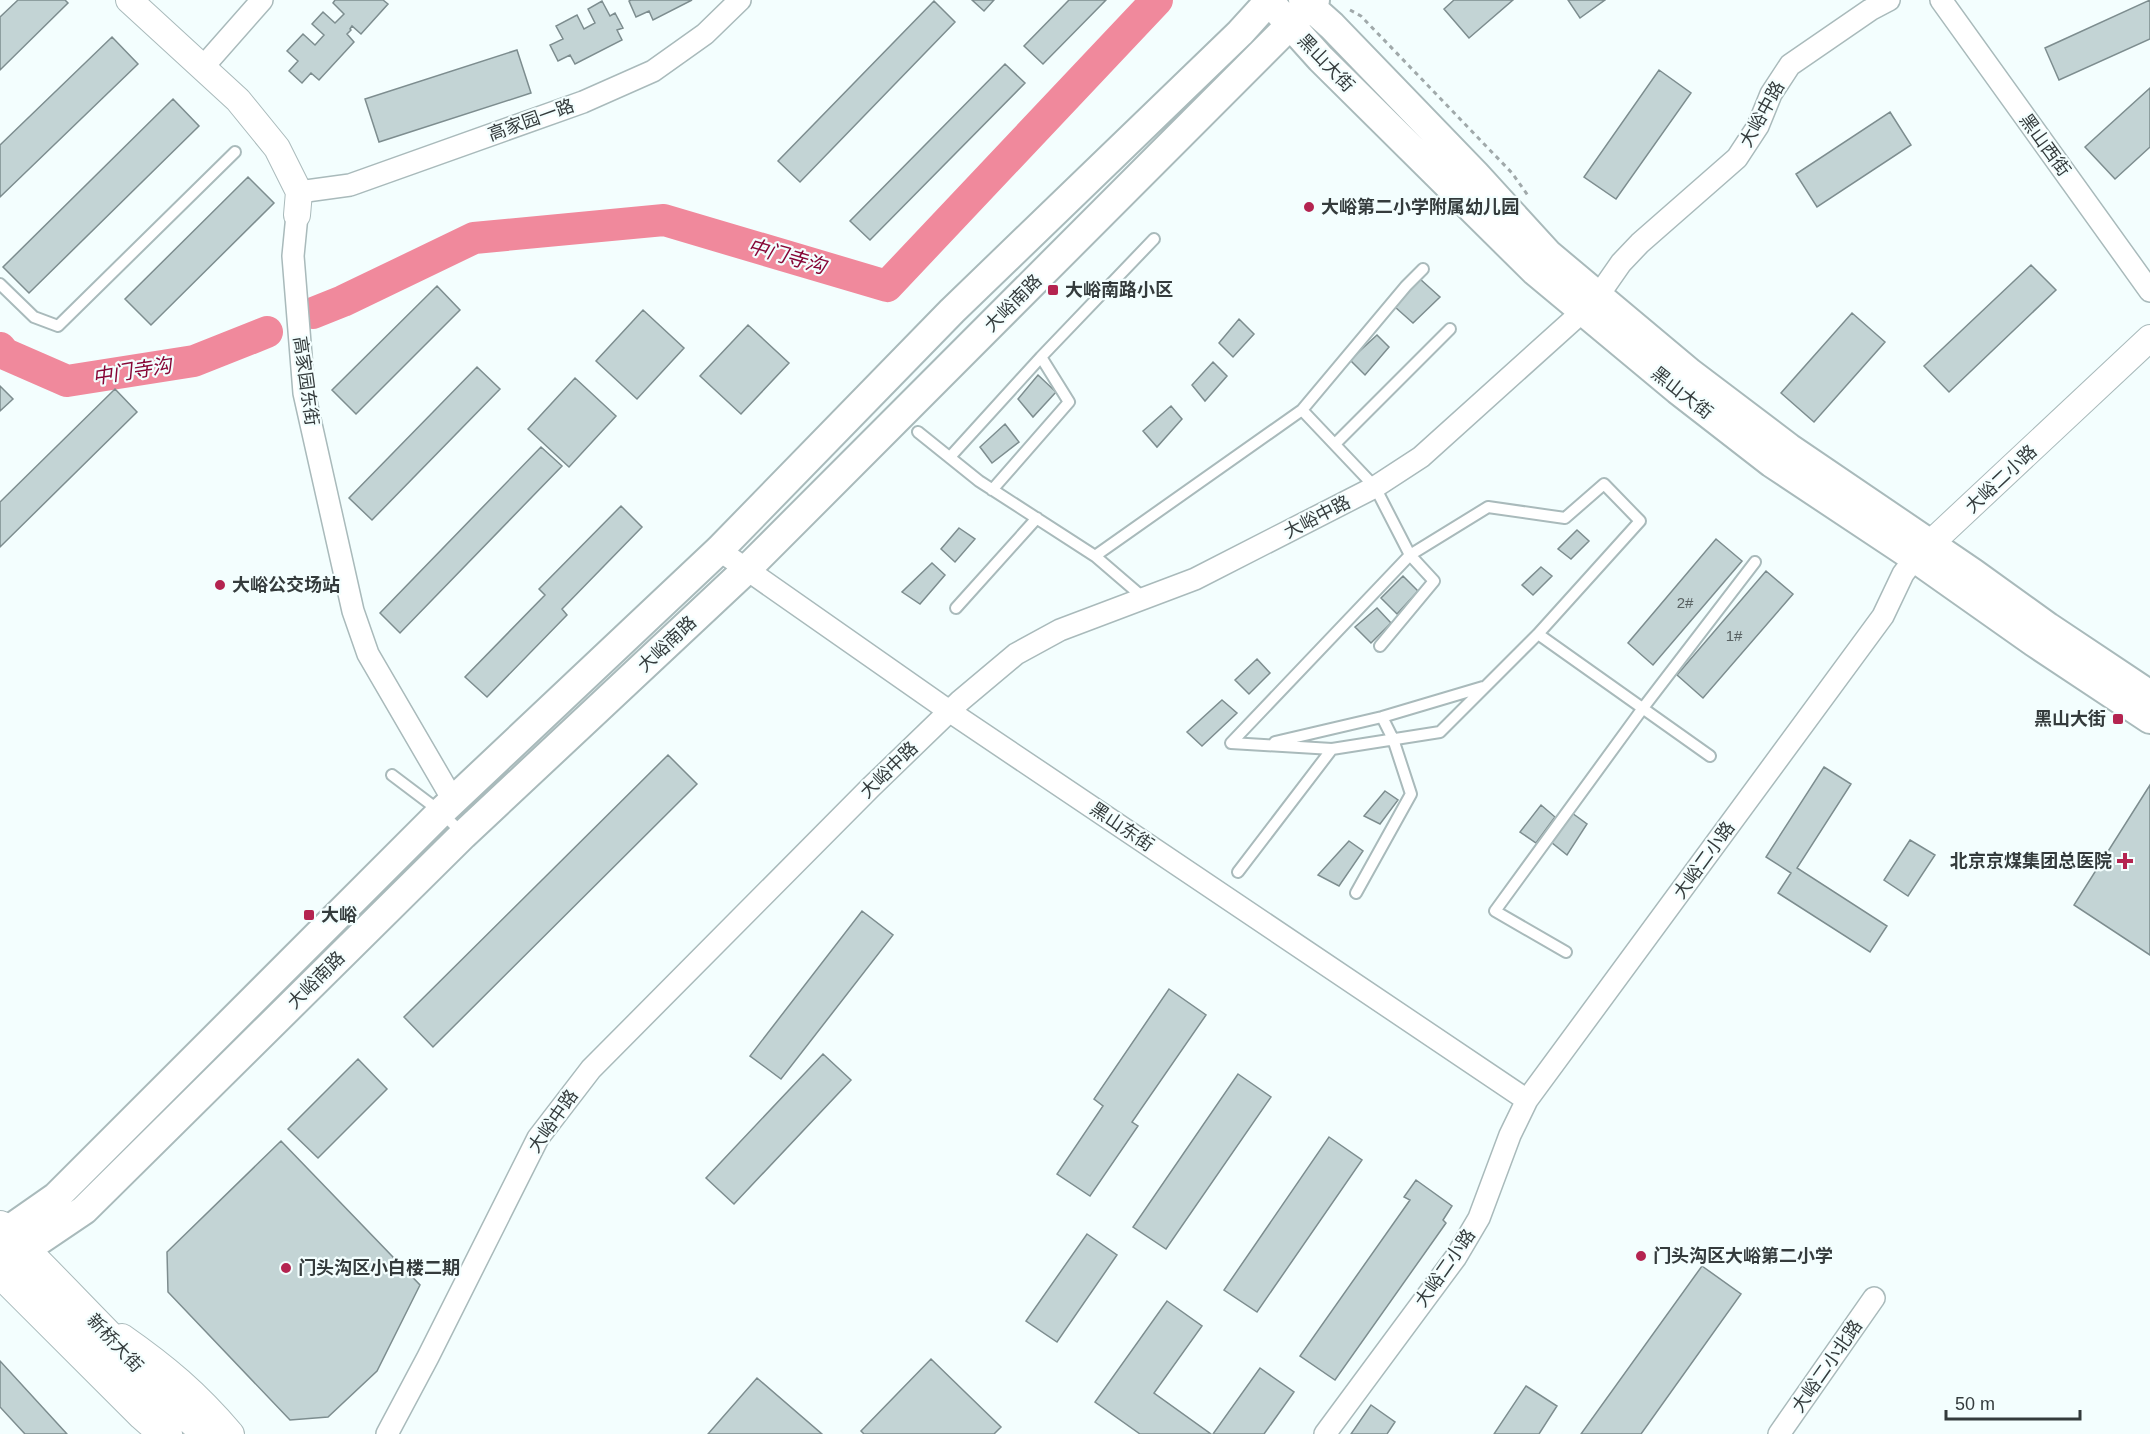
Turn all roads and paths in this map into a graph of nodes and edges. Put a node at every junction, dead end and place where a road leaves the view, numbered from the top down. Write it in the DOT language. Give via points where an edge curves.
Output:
graph roads {
  1 [pos="129,0"];
  2 [pos="262,0"];
  3 [pos="740,0"];
  4 [pos="1268,0"];
  5 [pos="1889,0"];
  6 [pos="1941,0"];
  7 [pos="1343,6"];
  8 [pos="1304,8"];
  9 [pos="203,67"];
  10 [pos="235,152"];
  11 [pos="1531,200"];
  12 [pos="298,203"];
  13 [pos="1154,238"];
  14 [pos="1423,270"];
  15 [pos="0,284"];
  16 [pos="2150,291"];
  17 [pos="1590,304"];
  18 [pos="1450,329"];
  19 [pos="2150,338"];
  20 [pos="1041,357"];
  21 [pos="1302,410"];
  22 [pos="918,432"];
  23 [pos="1335,444"];
  24 [pos="950,457"];
  25 [pos="1375,487"];
  26 [pos="992,490"];
  27 [pos="1037,518"];
  28 [pos="719,550"];
  29 [pos="1922,551"];
  30 [pos="1095,555"];
  31 [pos="1410,555"];
  32 [pos="1755,562"];
  33 [pos="746,570"];
  34 [pos="1145,598"];
  35 [pos="956,608"];
  36 [pos="1538,634"];
  37 [pos="1380,646"];
  38 [pos="1486,686"];
  39 [pos="2150,695"];
  40 [pos="1643,708"];
  41 [pos="950,711"];
  42 [pos="1382,717"];
  43 [pos="2150,719"];
  44 [pos="1393,739"];
  45 [pos="1263,744"];
  46 [pos="1332,749"];
  47 [pos="1710,756"];
  48 [pos="392,775"];
  49 [pos="447,806"];
  50 [pos="463,835"];
  51 [pos="1238,872"];
  52 [pos="1356,893"];
  53 [pos="1566,952"];
  54 [pos="1527,1100"];
  55 [pos="5,1247"];
  56 [pos="1874,1298"];
  57 [pos="86,1312"];
  58 [pos="166,1434"];
  59 [pos="209,1434"];
  60 [pos="231,1434"];
  61 [pos="387,1434"];
  62 [pos="1325,1434"];
  63 [pos="1779,1434"];
  1 -- 9 [label="street"];
  2 -- 9 [label="street"];
  3 -- 12 [label="street, 高家园一路" via="705,34 653,71 584,102"];
  4 -- 8 [label="main road, 黑山大街"];
  4 -- 28 [label="main road, 大峪南路" via="1240,33 952,311"];
  5 -- 17 [label="street, 大峪中路" via="1790,65 1737,158 1640,243"];
  6 -- 16 [label="street, 黑山西街"];
  7 -- 11 [label="path" via="1361,16 1512,173"];
  8 -- 17 [label="main road, 黑山大街" via="1321,59 1535,271"];
  8 -- 33 [label="main road, 大峪南路"];
  9 -- 12 [label="street" via="238,100 277,148"];
  10 -- 15 [label="lane" via="58,326 34,317"];
  12 -- 49 [label="street, 高家园东街" via="293,256 304,393 354,611 368,654"];
  13 -- 20 [label="lane"];
  14 -- 21 [label="lane"];
  17 -- 25 [label="street, 大峪中路" via="1421,457"];
  17 -- 29 [label="main road, 黑山大街" via="1690,373"];
  18 -- 23 [label="lane"];
  19 -- 29 [label="street, 大峪二小路"];
  20 -- 24 [label="lane"];
  20 -- 26 [label="lane" via="1069,402"];
  21 -- 23 [label="lane"];
  21 -- 30 [label="lane"];
  22 -- 24 [label="lane"];
  23 -- 25 [label="lane"];
  24 -- 26 [label="lane"];
  25 -- 31 [label="lane"];
  25 -- 34 [label="street, 大峪中路" via="1195,579"];
  26 -- 27 [label="lane"];
  27 -- 30 [label="lane"];
  27 -- 35 [label="lane"];
  28 -- 33 [label="street, 黑山东街"];
  28 -- 49 [label="main road, 大峪南路"];
  29 -- 39 [label="main road, 黑山大街" via="2048,627"];
  29 -- 43 [label="main road, 黑山大街" via="2034,642"];
  29 -- 54 [label="street, 大峪二小路" via="1903,574 1883,616"];
  30 -- 34 [label="lane"];
  31 -- 36 [label="lane" via="1488,507 1565,518 1604,484 1640,521"];
  31 -- 37 [label="lane" via="1434,581"];
  31 -- 45 [label="lane" via="1231,743"];
  32 -- 40 [label="lane"];
  33 -- 41 [label="street, 黑山东街"];
  33 -- 50 [label="main road, 大峪南路"];
  34 -- 41 [label="street, 大峪中路" via="1060,630 1016,654"];
  36 -- 38 [label="lane"];
  36 -- 40 [label="lane"];
  38 -- 42 [label="lane"];
  38 -- 44 [label="lane" via="1440,732"];
  40 -- 47 [label="lane"];
  40 -- 53 [label="lane" via="1495,911"];
  41 -- 54 [label="street, 黑山东街"];
  41 -- 61 [label="street, 大峪中路" via="591,1068 538,1138"];
  42 -- 44 [label="lane"];
  42 -- 45 [label="lane"];
  44 -- 46 [label="lane"];
  44 -- 52 [label="lane" via="1411,794"];
  45 -- 46 [label="lane"];
  46 -- 51 [label="lane"];
  48 -- 49 [label="lane"];
  49 -- 50 [label="lane"];
  49 -- 55 [label="main road, 大峪南路"];
  50 -- 55 [label="main road, 大峪南路" via="84,1210"];
  54 -- 62 [label="street, 大峪二小路" via="1479,1218 1456,1257"];
  55 -- 57 [label="main road, 新桥大街"];
  55 -- 58 [label="main road, 新桥大街" via="143,1414"];
  56 -- 63 [label="street, 大峪二小北路"];
  57 -- 59 [label="main road, 新桥大街" via="164,1395"];
  57 -- 60 [label="street" via="160,1363 204,1402"];
}
